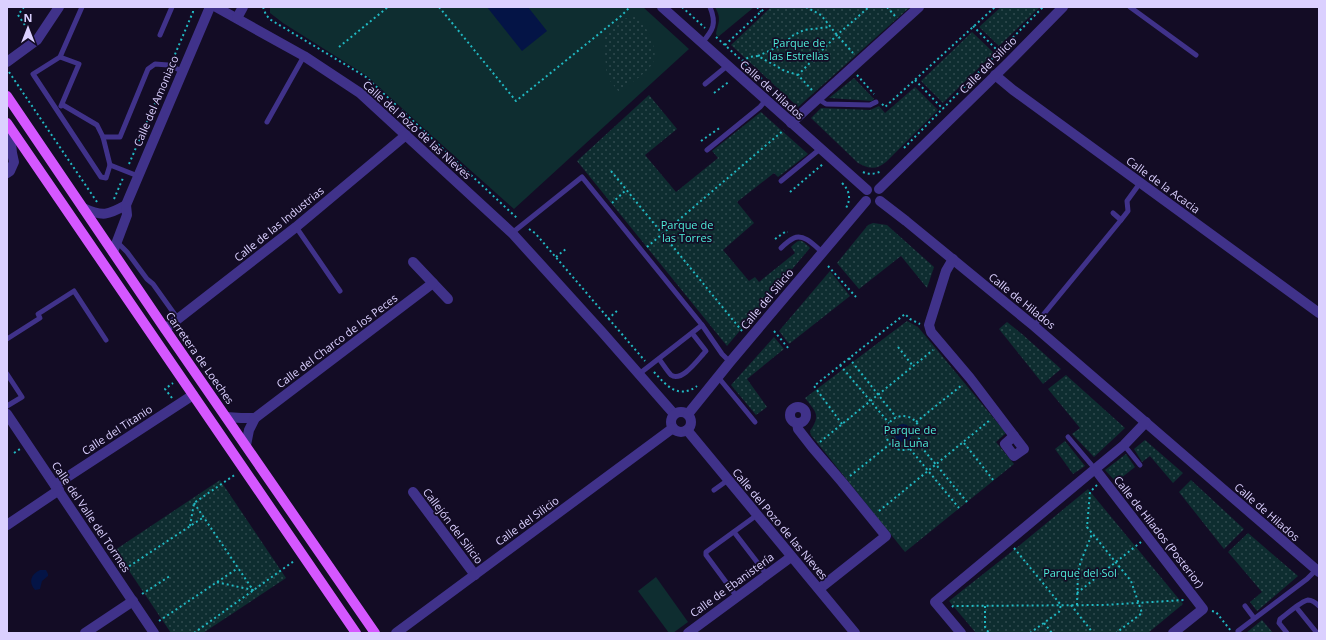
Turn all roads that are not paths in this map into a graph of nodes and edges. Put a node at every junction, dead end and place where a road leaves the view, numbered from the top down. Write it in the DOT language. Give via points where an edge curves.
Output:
graph roads {
  1 [pos="59,7"];
  2 [pos="82,7"];
  3 [pos="210,7"];
  4 [pos="216,7"];
  5 [pos="243,7"];
  6 [pos="662,7"];
  7 [pos="710,7"];
  8 [pos="919,7"];
  9 [pos="1063,7"];
  10 [pos="1130,7"];
  11 [pos="171,8"];
  12 [pos="237,18"];
  13 [pos="160,35"];
  14 [pos="702,43"];
  15 [pos="1196,55"];
  16 [pos="304,56"];
  17 [pos="60,57"];
  18 [pos="7,66"];
  19 [pos="723,69"];
  20 [pos="182,71"];
  21 [pos="995,75"];
  22 [pos="705,84"];
  23 [pos="7,96"];
  24 [pos="818,99"];
  25 [pos="766,100"];
  26 [pos="879,101"];
  27 [pos="63,105"];
  28 [pos="57,109"];
  29 [pos="267,122"];
  30 [pos="7,123"];
  31 [pos="788,126"];
  32 [pos="7,127"];
  33 [pos="103,136"];
  34 [pos="406,136"];
  35 [pos="707,150"];
  36 [pos="817,152"];
  37 [pos="9,155"];
  38 [pos="110,165"];
  39 [pos="7,173"];
  40 [pos="138,176"];
  41 [pos="781,181"];
  42 [pos="1140,183"];
  43 [pos="879,189"];
  44 [pos="866,196"];
  45 [pos="880,201"];
  46 [pos="126,205"];
  47 [pos="83,208"];
  48 [pos="1113,213"];
  49 [pos="1121,220"];
  50 [pos="296,227"];
  51 [pos="512,233"];
  52 [pos="116,241"];
  53 [pos="781,248"];
  54 [pos="112,252"];
  55 [pos="822,252"];
  56 [pos="953,259"];
  57 [pos="414,262"];
  58 [pos="433,283"];
  59 [pos="340,290"];
  60 [pos="448,299"];
  61 [pos="1319,313"];
  62 [pos="178,319"];
  63 [pos="702,325"];
  64 [pos="1034,326"];
  65 [pos="165,329"];
  66 [pos="692,333"];
  67 [pos="7,340"];
  68 [pos="106,340"];
  69 [pos="659,359"];
  70 [pos="730,362"];
  71 [pos="7,374"];
  72 [pos="639,374"];
  73 [pos="718,377"];
  74 [pos="193,395"];
  75 [pos="7,406"];
  76 [pos="7,414"];
  77 [pos="674,414"];
  78 [pos="688,414"];
  79 [pos="226,416"];
  80 [pos="255,418"];
  81 [pos="755,422"];
  82 [pos="1146,422"];
  83 [pos="797,423"];
  84 [pos="673,428"];
  85 [pos="687,430"];
  86 [pos="1014,436"];
  87 [pos="1068,437"];
  88 [pos="246,445"];
  89 [pos="1124,445"];
  90 [pos="1140,465"];
  91 [pos="1095,469"];
  92 [pos="728,480"];
  93 [pos="57,487"];
  94 [pos="714,490"];
  95 [pos="413,492"];
  96 [pos="757,515"];
  97 [pos="7,525"];
  98 [pos="734,532"];
  99 [pos="791,557"];
  100 [pos="1318,571"];
  101 [pos="475,574"];
  102 [pos="767,575"];
  103 [pos="819,589"];
  104 [pos="737,597"];
  105 [pos="133,601"];
  106 [pos="1245,606"];
  107 [pos="1319,606"];
  108 [pos="1296,607"];
  109 [pos="1254,618"];
  110 [pos="1236,632"];
  111 [pos="85,633"];
  112 [pos="154,633"];
  113 [pos="356,633"];
  114 [pos="375,633"];
  115 [pos="396,633"];
  116 [pos="688,633"];
  117 [pos="855,633"];
  118 [pos="961,633"];
  119 [pos="1173,633"];
  120 [pos="1287,633"];
  121 [pos="1317,633"];
  1 -- 18 [label="street" via="37,40"];
  2 -- 17 [label="lane"];
  3 -- 20 [label="street, Calle del Amoniaco"];
  4 -- 12 [label="street, Calle del Pozo de las Nieves"];
  5 -- 12 [label="street"];
  6 -- 14 [label="street, Calle de Hilados"];
  7 -- 14 [label="lane" via="714,26"];
  8 -- 24 [label="street"];
  9 -- 21 [label="street, Calle del Silicio"];
  10 -- 15 [label="lane"];
  11 -- 13 [label="lane"];
  12 -- 16 [label="street, Calle del Pozo de las Nieves"];
  14 -- 19 [label="street, Calle de Hilados"];
  16 -- 29 [label="lane"];
  16 -- 34 [label="street, Calle del Pozo de las Nieves" via="360,93"];
  17 -- 27 [label="lane" via="79,64"];
  17 -- 28 [label="lane" via="32,74"];
  19 -- 22 [label="lane"];
  19 -- 25 [label="street, Calle de Hilados"];
  20 -- 33 [label="lane" via="155,64 148,69 120,137"];
  20 -- 40 [label="street, Calle del Amoniaco"];
  21 -- 42 [label="street, Calle de la Acacia"];
  21 -- 43 [label="street, Calle del Silicio"];
  23 -- 47 [label="main road, Carretera de Loeches"];
  24 -- 26 [label="lane" via="826,104 870,105"];
  24 -- 31 [label="street"];
  25 -- 31 [label="street, Calle de Hilados"];
  25 -- 35 [label="lane"];
  27 -- 28 [label="lane"];
  27 -- 33 [label="lane" via="97,125"];
  28 -- 38 [label="lane" via="101,177 106,178"];
  30 -- 74 [label="main road"];
  31 -- 36 [label="street, Calle de Hilados"];
  32 -- 37 [label="street" via="11,143"];
  33 -- 38 [label="lane"];
  34 -- 50 [label="street, Calle de las Industrias"];
  34 -- 51 [label="street, Calle del Pozo de las Nieves"];
  36 -- 41 [label="lane"];
  36 -- 44 [label="street, Calle de Hilados"];
  37 -- 39 [label="street" via="14,162"];
  38 -- 40 [label="lane"];
  40 -- 46 [label="street, Calle del Amoniaco"];
  42 -- 49 [label="lane" via="1127,201 1128,211"];
  42 -- 61 [label="street, Calle de la Acacia"];
  43 -- 44 [label="street" via="871,188"];
  43 -- 45 [label="street" via="882,197"];
  44 -- 45 [label="street" via="870,204"];
  44 -- 55 [label="street, Calle del Silicio"];
  45 -- 56 [label="street, Calle de Hilados"];
  46 -- 47 [label="street" via="105,214"];
  46 -- 52 [label="street, Calle del Amoniaco" via="127,215"];
  47 -- 54 [label="main road, Carretera de Loeches"];
  48 -- 49 [label="lane"];
  49 -- 64 [label="lane"];
  50 -- 59 [label="lane"];
  50 -- 62 [label="street, Calle de las Industrias"];
  51 -- 63 [label="lane" via="582,177"];
  51 -- 72 [label="street, Calle del Pozo de las Nieves"];
  52 -- 54 [label="street, Calle del Amoniaco"];
  52 -- 62 [label="lane" via="153,284"];
  53 -- 55 [label="lane" via="798,236"];
  54 -- 65 [label="main road, Carretera de Loeches"];
  55 -- 70 [label="street, Calle del Silicio"];
  56 -- 64 [label="street, Calle de Hilados"];
  56 -- 86 [label="street" via="946,272 929,326 931,332"];
  57 -- 58 [label="street"];
  58 -- 60 [label="street"];
  58 -- 80 [label="street, Calle del Charco de los Peces"];
  62 -- 65 [label="street, Calle de las Industrias"];
  63 -- 66 [label="lane"];
  63 -- 70 [label="lane"];
  64 -- 82 [label="street, Calle de Hilados"];
  65 -- 79 [label="main road, Carretera de Loeches"];
  66 -- 69 [label="lane"];
  66 -- 69 [label="lane" via="706,351 685,374 678,377 672,375"];
  67 -- 68 [label="lane" via="40,318 38,314 74,291"];
  69 -- 72 [label="lane"];
  70 -- 73 [label="street, Calle del Silicio"];
  71 -- 75 [label="lane" via="22,397"];
  72 -- 77 [label="street, Calle del Pozo de las Nieves"];
  73 -- 78 [label="street, Calle del Silicio"];
  73 -- 81 [label="lane"];
  74 -- 93 [label="street, Calle del Titanio"];
  74 -- 113 [label="main road"];
  76 -- 93 [label="street, Calle del Valle del Tormes"];
  77 -- 78 [label="street" via="678,411"];
  77 -- 84 [label="street" via="670,419"];
  78 -- 85 [label="street" via="691,419"];
  79 -- 80 [label="street"];
  79 -- 88 [label="main road, Carretera de Loeches"];
  80 -- 88 [label="street"];
  82 -- 89 [label="street"];
  82 -- 100 [label="street, Calle de Hilados"];
  83 -- 103 [label="street" via="798,429 812,448 886,536"];
  84 -- 85 [label="street" via="682,432"];
  84 -- 101 [label="street, Calle del Silicio"];
  85 -- 92 [label="street, Calle del Pozo de las Nieves"];
  87 -- 91 [label="lane"];
  88 -- 114 [label="main road, Carretera de Loeches"];
  89 -- 90 [label="lane"];
  89 -- 91 [label="street"];
  91 -- 118 [label="street" via="935,602"];
  91 -- 119 [label="street, Calle de Hilados (Posterior)" via="1203,609"];
  92 -- 94 [label="lane"];
  92 -- 96 [label="street, Calle del Pozo de las Nieves"];
  93 -- 97 [label="street, Calle del Titanio"];
  93 -- 105 [label="street, Calle del Valle del Tormes"];
  95 -- 101 [label="street, Callejón del Silicio"];
  96 -- 98 [label="lane"];
  96 -- 99 [label="street, Calle del Pozo de las Nieves"];
  98 -- 102 [label="lane"];
  98 -- 104 [label="lane" via="706,552 706,556"];
  99 -- 102 [label="street, Calle de Ebanistería"];
  99 -- 103 [label="street, Calle del Pozo de las Nieves"];
  100 -- 109 [label="lane"];
  101 -- 115 [label="street, Calle del Silicio"];
  102 -- 104 [label="street, Calle de Ebanistería"];
  103 -- 117 [label="street, Calle del Pozo de las Nieves"];
  104 -- 116 [label="street, Calle de Ebanistería"];
  105 -- 111 [label="street"];
  105 -- 112 [label="street, Calle del Valle del Tormes"];
  106 -- 109 [label="lane"];
  107 -- 108 [label="lane" via="1308,600"];
  108 -- 120 [label="lane" via="1280,619 1279,623"];
  108 -- 121 [label="lane"];
  109 -- 110 [label="lane"];
}
